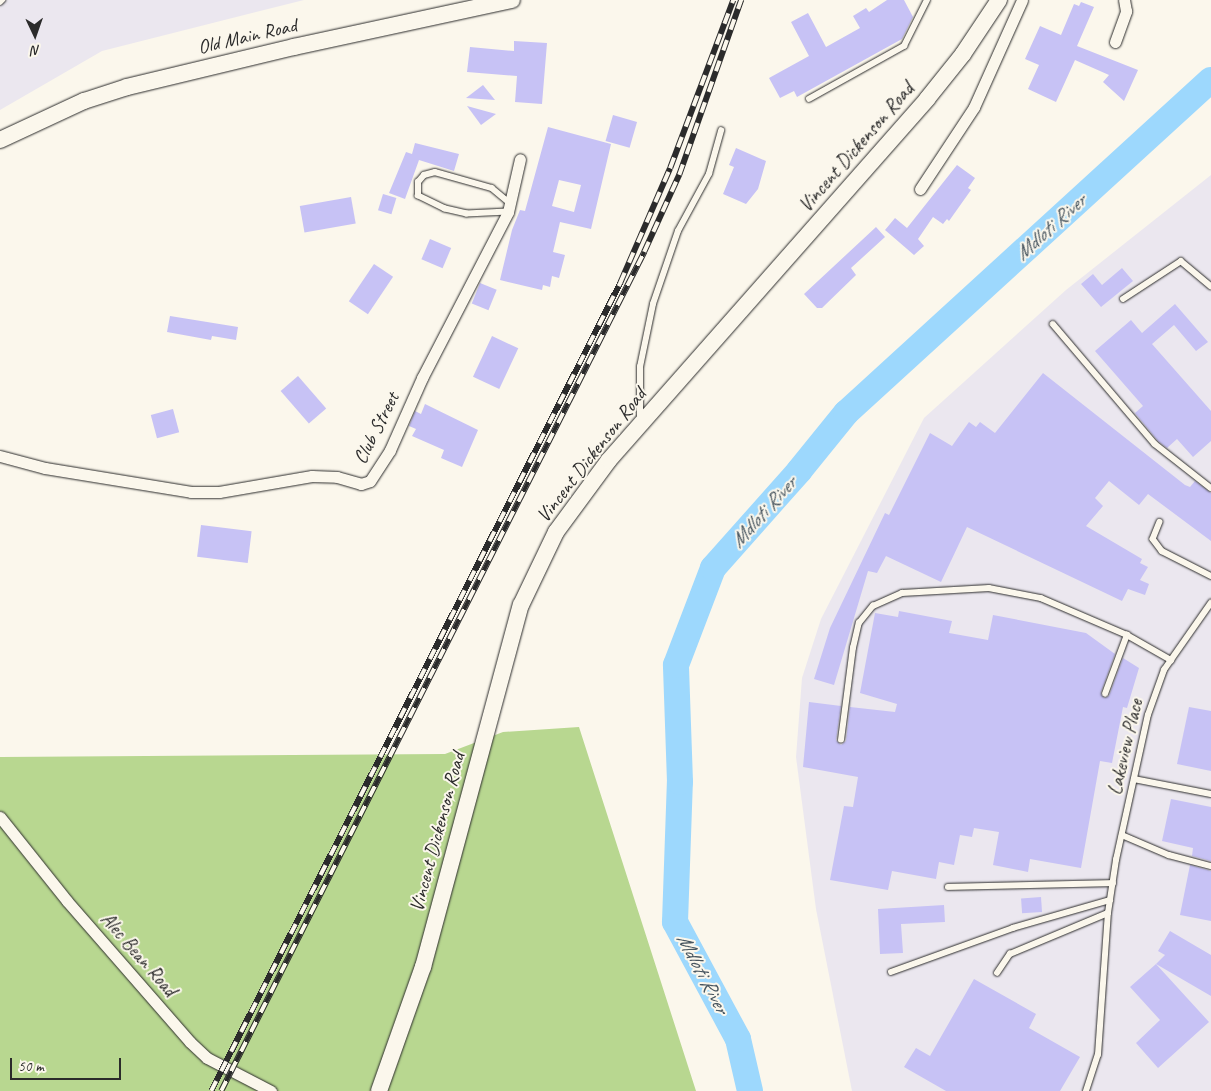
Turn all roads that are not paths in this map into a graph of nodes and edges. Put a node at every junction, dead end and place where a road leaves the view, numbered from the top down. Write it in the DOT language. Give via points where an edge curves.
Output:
graph roads {
  1 [pos="512,0"];
  2 [pos="927,0"];
  3 [pos="999,0"];
  4 [pos="1022,0"];
  5 [pos="1124,0"];
  6 [pos="1115,42"];
  7 [pos="809,99"];
  8 [pos="721,131"];
  9 [pos="0,140"];
  10 [pos="520,159"];
  11 [pos="920,189"];
  12 [pos="509,208"];
  13 [pos="1211,286"];
  14 [pos="1123,299"];
  15 [pos="1053,324"];
  16 [pos="640,424"];
  17 [pos="0,456"];
  18 [pos="1211,488"];
  19 [pos="1160,522"];
  20 [pos="1211,576"];
  21 [pos="1211,603"];
  22 [pos="1127,635"];
  23 [pos="1171,660"];
  24 [pos="1105,694"];
  25 [pos="841,740"];
  26 [pos="1134,779"];
  27 [pos="1211,794"];
  28 [pos="0,816"];
  29 [pos="1122,835"];
  30 [pos="1211,866"];
  31 [pos="1113,884"];
  32 [pos="948,887"];
  33 [pos="1110,900"];
  34 [pos="1108,913"];
  35 [pos="891,972"];
  36 [pos="997,973"];
  37 [pos="271,1091"];
  38 [pos="379,1091"];
  39 [pos="1086,1091"];
  1 -- 9 [label="main road, Old Main Road" via="127,87 84,101"];
  2 -- 7 [label="lane" via="904,46"];
  3 -- 16 [label="main road, Vincent Dickenson Road" via="963,54 927,99"];
  4 -- 11 [label="street" via="974,107"];
  5 -- 6 [label="street" via="1126,11"];
  8 -- 16 [label="lane" via="709,174 678,231 654,304 640,367"];
  10 -- 12 [label="street, Club Street"];
  12 -- 12 [label="lane" via="467,214 445,209 418,196 418,182 424,175 435,172 492,188"];
  12 -- 17 [label="street, Club Street" via="422,378 390,450 366,483 312,476 220,492 200,492 45,468"];
  13 -- 14 [label="lane" via="1181,261"];
  15 -- 18 [label="lane" via="1155,444"];
  16 -- 38 [label="main road, Vincent Dickenson Road" via="556,532 521,605 423,967"];
  19 -- 20 [label="lane" via="1153,538 1162,552"];
  21 -- 23 [label="lane, Lakeview Place"];
  22 -- 23 [label="lane"];
  22 -- 24 [label="lane"];
  22 -- 25 [label="lane" via="1041,598 989,588 921,590 888,597 873,606 859,623 852,648"];
  23 -- 26 [label="lane, Lakeview Place" via="1156,688"];
  26 -- 27 [label="lane"];
  26 -- 29 [label="lane, Lakeview Place"];
  28 -- 37 [label="street, Alec Bean Road" via="67,901 190,1042 207,1058"];
  29 -- 30 [label="lane" via="1169,855"];
  29 -- 31 [label="lane, Lakeview Place"];
  31 -- 32 [label="lane"];
  31 -- 33 [label="lane, Lakeview Place"];
  33 -- 34 [label="lane, Lakeview Place"];
  33 -- 35 [label="lane" via="1013,928"];
  34 -- 36 [label="lane" via="1010,954"];
  34 -- 39 [label="lane, Lakeview Place" via="1098,1055"];
}
